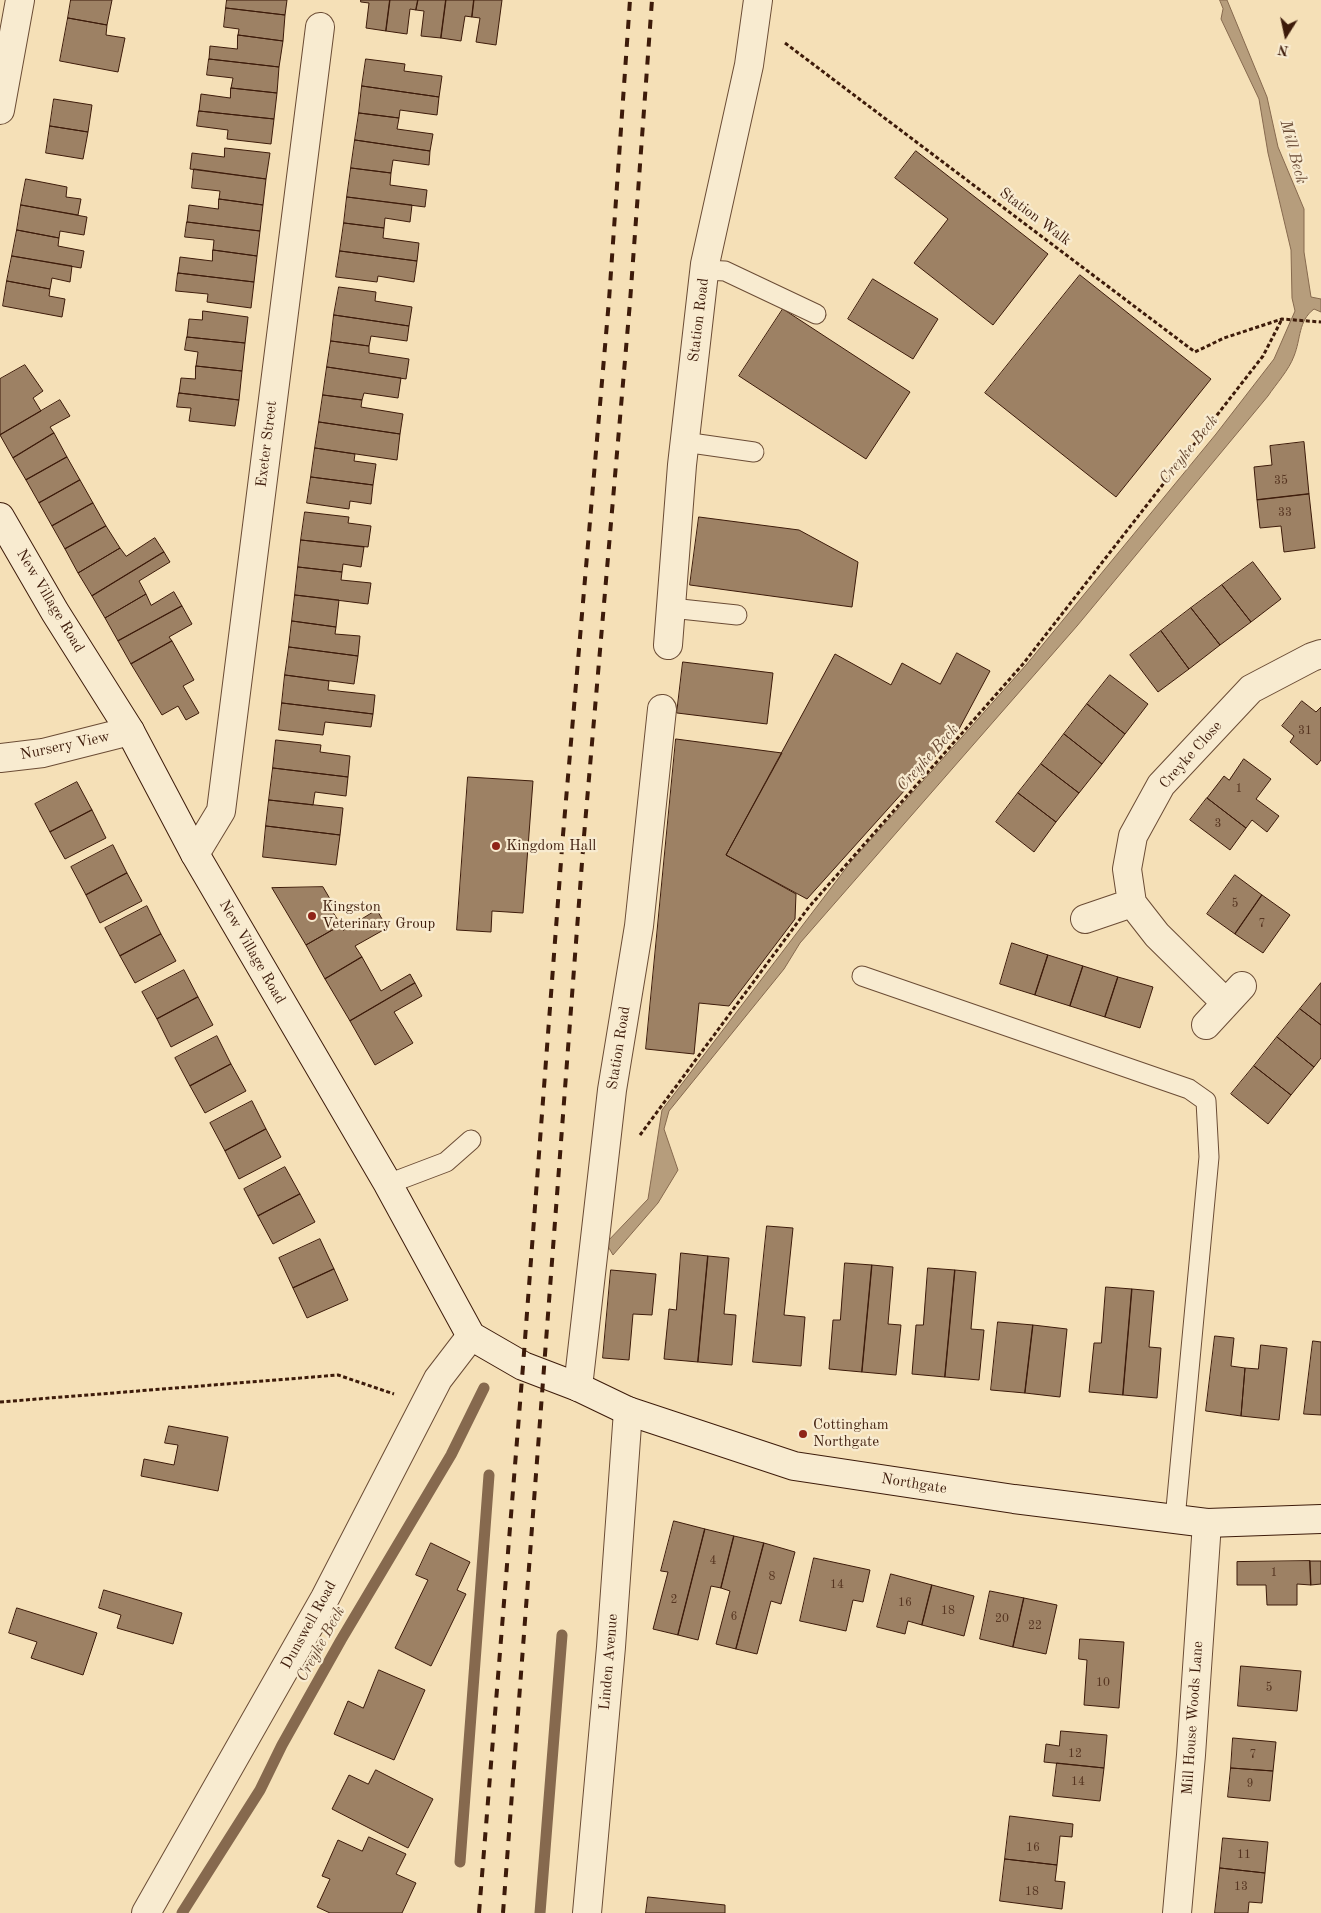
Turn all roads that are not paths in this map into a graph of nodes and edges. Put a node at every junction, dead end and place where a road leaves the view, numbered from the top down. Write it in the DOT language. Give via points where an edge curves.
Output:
graph roads {
  1 [pos="20,0"];
  2 [pos="756,10"];
  3 [pos="320,27"];
  4 [pos="0,110"];
  5 [pos="704,270"];
  6 [pos="816,314"];
  7 [pos="684,442"];
  8 [pos="754,452"];
  9 [pos="0,518"];
  10 [pos="671,608"];
  11 [pos="737,616"];
  12 [pos="668,645"];
  13 [pos="1321,654"];
  14 [pos="662,709"];
  15 [pos="130,731"];
  16 [pos="0,758"];
  17 [pos="195,854"];
  18 [pos="1132,903"];
  19 [pos="1085,919"];
  20 [pos="862,976"];
  21 [pos="1206,1025"];
  22 [pos="471,1140"];
  23 [pos="388,1184"];
  24 [pos="471,1336"];
  25 [pos="578,1387"];
  26 [pos="628,1411"];
  27 [pos="1175,1519"];
  28 [pos="1321,1519"];
  29 [pos="1207,1522"];
  30 [pos="146,1913"];
  31 [pos="587,1913"];
  32 [pos="1177,1913"];
  1 -- 4 [label="street"];
  2 -- 5 [label="street, Station Road" via="749,65"];
  3 -- 17 [label="street, Exeter Street" via="221,810"];
  5 -- 6 [label="lane" via="725,271"];
  5 -- 7 [label="street, Station Road"];
  7 -- 8 [label="lane"];
  7 -- 10 [label="street, Station Road"];
  9 -- 15 [label="street, New Village Road"];
  10 -- 11 [label="lane"];
  10 -- 12 [label="street, Station Road"];
  13 -- 18 [label="street, Creyke Close" via="1251,689 1161,785 1133,836 1128,869"];
  14 -- 25 [label="street, Station Road" via="639,926 612,1090"];
  15 -- 16 [label="street, Nursery View" via="43,753"];
  15 -- 17 [label="street, New Village Road"];
  17 -- 23 [label="street, New Village Road"];
  18 -- 19 [label="street"];
  18 -- 21 [label="street" via="1157,935 1234,994"];
  20 -- 27 [label="lane" via="1189,1089 1206,1101 1209,1158"];
  22 -- 23 [label="lane" via="446,1162"];
  23 -- 24 [label="street, New Village Road"];
  24 -- 25 [label="street, Northgate" via="523,1366"];
  24 -- 30 [label="street, Dunswell Road" via="438,1379 325,1598"];
  25 -- 26 [label="street, Northgate"];
  26 -- 27 [label="street, Northgate" via="794,1466"];
  26 -- 31 [label="street, Linden Avenue"];
  27 -- 29 [label="street, Northgate"];
  28 -- 29 [label="street, Northgate"];
  29 -- 32 [label="street, Mill House Woods Lane"];
}
